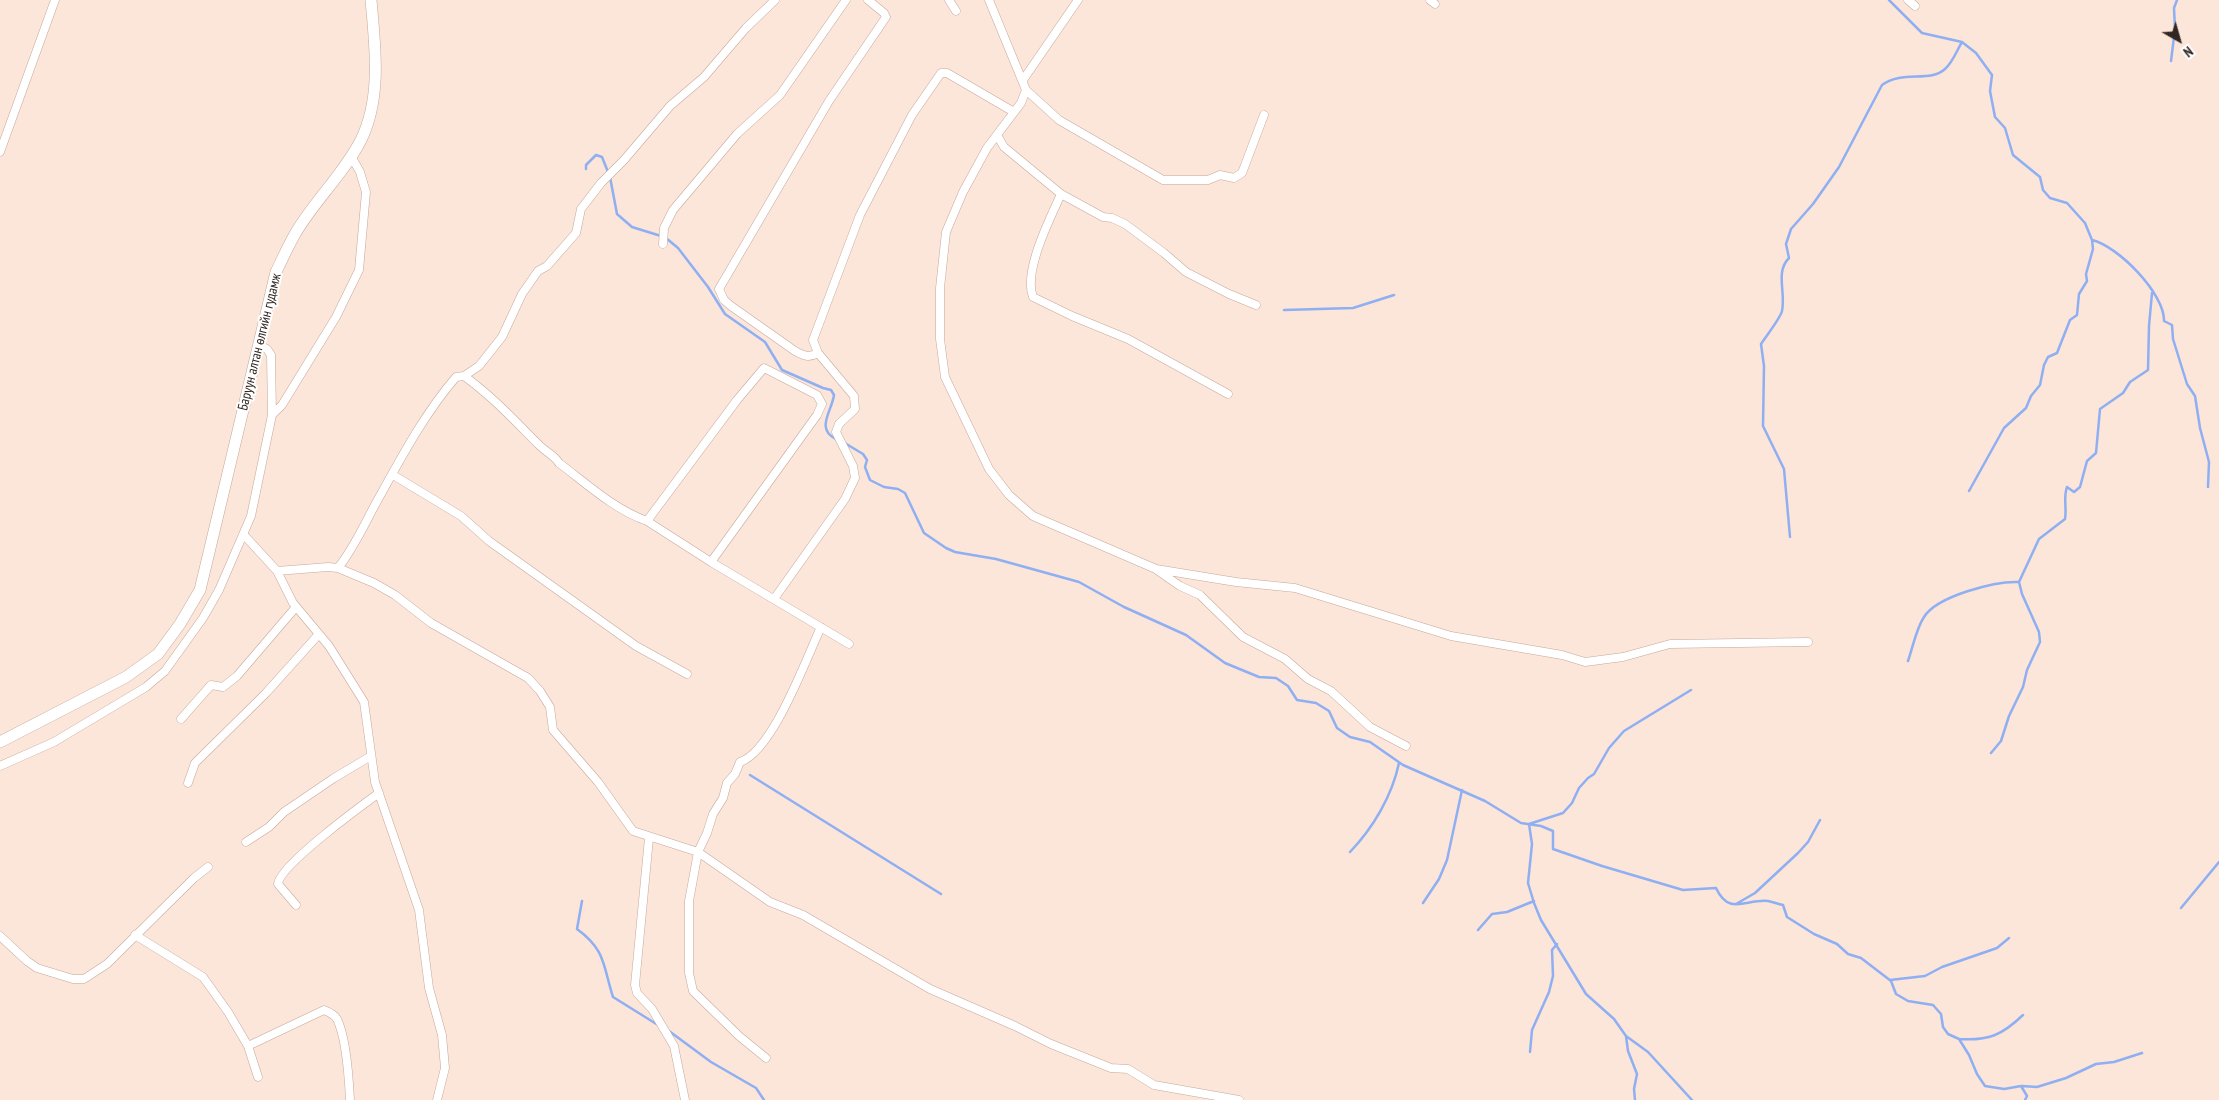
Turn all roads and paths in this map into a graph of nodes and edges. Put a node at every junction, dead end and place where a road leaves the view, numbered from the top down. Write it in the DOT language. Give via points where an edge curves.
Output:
graph roads {
  1 [pos="55,0"];
  2 [pos="371,0"];
  3 [pos="775,0"];
  4 [pos="846,0"];
  5 [pos="868,0"];
  6 [pos="949,0"];
  7 [pos="989,0"];
  8 [pos="1078,0"];
  9 [pos="956,10"];
  10 [pos="1023,80"];
  11 [pos="1026,90"];
  12 [pos="1014,112"];
  13 [pos="1264,115"];
  14 [pos="997,134"];
  15 [pos="0,152"];
  16 [pos="351,156"];
  17 [pos="1061,194"];
  18 [pos="663,244"];
  19 [pos="1256,304"];
  20 [pos="259,345"];
  21 [pos="818,353"];
  22 [pos="464,376"];
  23 [pos="1228,394"];
  24 [pos="272,415"];
  25 [pos="393,475"];
  26 [pos="647,521"];
  27 [pos="244,535"];
  28 [pos="711,562"];
  29 [pos="338,568"];
  30 [pos="1156,570"];
  31 [pos="277,571"];
  32 [pos="774,599"];
  33 [pos="296,607"];
  34 [pos="821,627"];
  35 [pos="319,634"];
  36 [pos="1808,642"];
  37 [pos="849,644"];
  38 [pos="687,674"];
  39 [pos="181,720"];
  40 [pos="0,742"];
  41 [pos="1406,746"];
  42 [pos="371,756"];
  43 [pos="0,766"];
  44 [pos="188,783"];
  45 [pos="379,793"];
  46 [pos="649,838"];
  47 [pos="246,842"];
  48 [pos="698,852"];
  49 [pos="208,867"];
  50 [pos="296,905"];
  51 [pos="135,935"];
  52 [pos="0,936"];
  53 [pos="248,1046"];
  54 [pos="766,1058"];
  55 [pos="258,1077"];
  56 [pos="350,1100"];
  57 [pos="437,1100"];
  58 [pos="685,1100"];
  59 [pos="1239,1100"];
  1 -- 15 [label="street"];
  2 -- 16 [label="main road, Баруун алтан өлгийн гудамж" via="376,64 372,106"];
  3 -- 22 [label="street" via="704,77 670,106 601,182 581,210 576,233 548,266 538,270 522,294 502,337 478,366"];
  4 -- 18 [label="street" via="780,95 738,134 673,210 664,228"];
  5 -- 21 [label="street" via="886,17 824,109 720,289 724,300 731,306 804,357"];
  6 -- 9 [label="street"];
  7 -- 10 [label="street"];
  8 -- 10 [label="street"];
  10 -- 11 [label="street"];
  11 -- 12 [label="street"];
  11 -- 13 [label="street" via="1059,120 1163,180 1208,180 1220,175 1234,178 1242,173"];
  12 -- 14 [label="street"];
  12 -- 21 [label="street" via="946,73 941,74 912,115 860,215 813,340"];
  14 -- 17 [label="street" via="1004,147"];
  14 -- 30 [label="street" via="963,192 946,232 940,296 940,339 945,377 989,469 1009,495 1034,516"];
  16 -- 20 [label="main road, Баруун алтан өлгийн гудамж" via="295,234 276,272"];
  16 -- 24 [label="street" via="366,192 359,270 336,317 282,405"];
  17 -- 19 [label="street" via="1103,217 1125,224 1186,272"];
  17 -- 23 [label="street" via="1032,272 1030,289 1034,297 1128,338"];
  20 -- 24 [label="street" via="271,355"];
  20 -- 40 [label="main road, Баруун алтан өлгийн гудамж" via="200,590 180,624 158,654 126,677"];
  21 -- 32 [label="street" via="854,396 855,409 836,432 853,466 855,478 845,499"];
  22 -- 25 [label="street" via="456,377 434,405"];
  22 -- 26 [label="street" via="506,410 559,463 611,502"];
  24 -- 27 [label="street"];
  25 -- 29 [label="street" via="350,554"];
  25 -- 38 [label="street" via="461,516 489,541 636,646"];
  26 -- 28 [label="street"];
  26 -- 28 [label="street" via="764,368 817,395 822,404 817,415"];
  27 -- 31 [label="street"];
  27 -- 43 [label="street" via="203,618 165,672 129,699 54,742"];
  28 -- 32 [label="street"];
  29 -- 31 [label="street"];
  29 -- 46 [label="street" via="374,583 431,623 528,678 550,707 553,730 563,744 602,787 633,831"];
  30 -- 36 [label="street" via="1295,588 1451,636 1585,662 1623,657 1670,644"];
  30 -- 41 [label="street" via="1200,595 1243,637 1284,659 1308,679 1331,691 1370,727"];
  31 -- 33 [label="street"];
  32 -- 34 [label="street"];
  33 -- 35 [label="street"];
  33 -- 39 [label="street" via="237,676 223,688 211,685"];
  34 -- 37 [label="street"];
  34 -- 48 [label="street" via="767,739 752,756 740,762 727,783"];
  35 -- 42 [label="street" via="364,702"];
  35 -- 44 [label="street" via="266,693 195,763"];
  42 -- 45 [label="street"];
  42 -- 47 [label="street" via="284,812"];
  45 -- 50 [label="street" via="349,814 282,875 278,884"];
  45 -- 57 [label="street" via="419,910 430,988 442,1036 445,1068"];
  46 -- 48 [label="street"];
  46 -- 58 [label="street" via="634,985 674,1046"];
  48 -- 54 [label="street" via="689,901 689,973 693,991"];
  48 -- 59 [label="street" via="770,902 803,915 930,988 1051,1044 1111,1068 1128,1069 1154,1085"];
  49 -- 51 [label="street"];
  51 -- 52 [label="street" via="107,964 84,979 73,979 37,968"];
  51 -- 53 [label="street" via="203,977"];
  53 -- 55 [label="street"];
  53 -- 56 [label="street" via="324,1010 332,1013 337,1019 344,1050"];
}
